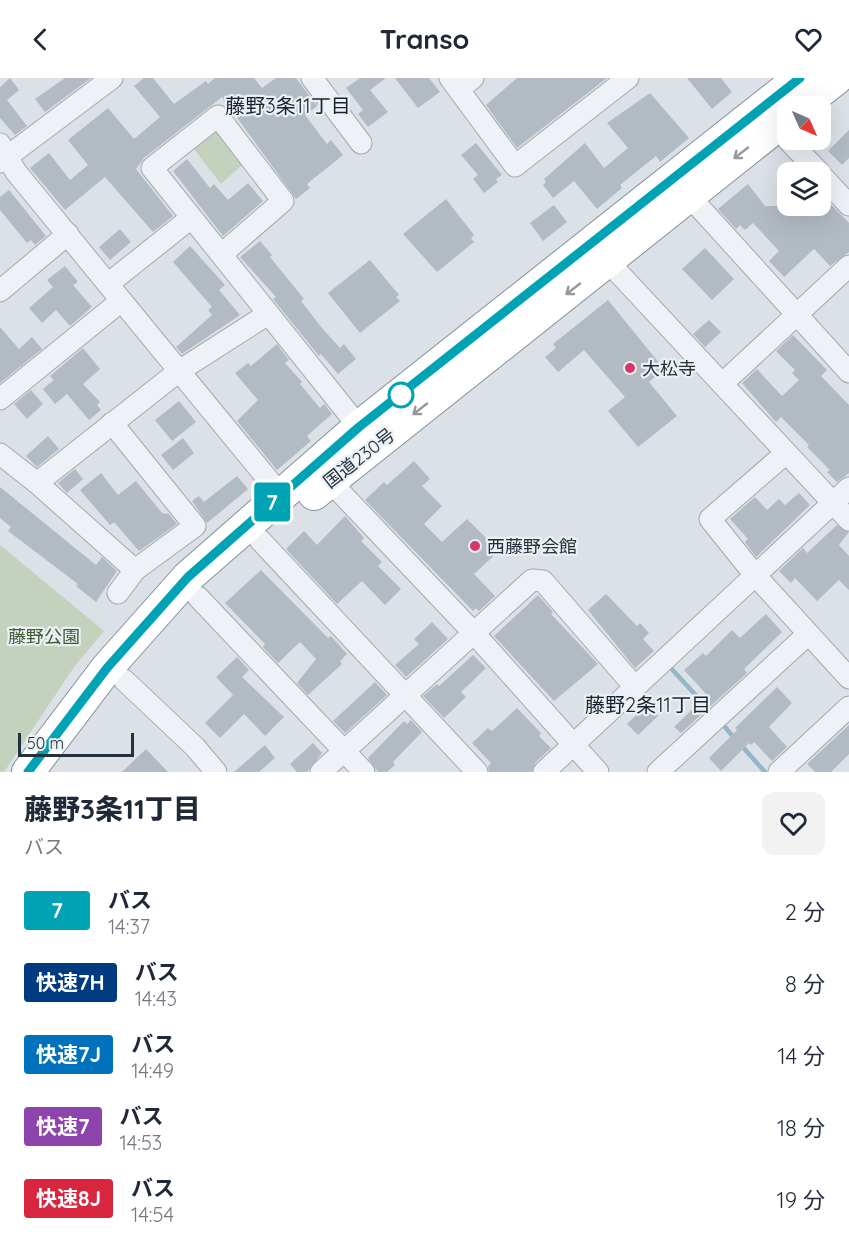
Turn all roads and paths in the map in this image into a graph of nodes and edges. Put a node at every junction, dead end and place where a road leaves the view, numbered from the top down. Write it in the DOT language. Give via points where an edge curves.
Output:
graph roads {
  1 [pos="112,78"];
  2 [pos="312,78"];
  3 [pos="628,78"];
  4 [pos="800,78"];
  5 [pos="837,78"];
  6 [pos="461,82"];
  7 [pos="792,96"];
  8 [pos="814,96"];
  9 [pos="777,128"];
  10 [pos="361,143"];
  11 [pos="800,150"];
  12 [pos="2,154"];
  13 [pos="811,162"];
  14 [pos="831,185"];
  15 [pos="681,187"];
  16 [pos="849,205"];
  17 [pos="191,218"];
  18 [pos="68,234"];
  19 [pos="600,253"];
  20 [pos="222,254"];
  21 [pos="849,266"];
  22 [pos="108,284"];
  23 [pos="0,291"];
  24 [pos="121,301"];
  25 [pos="268,314"];
  26 [pos="797,315"];
  27 [pos="178,371"];
  28 [pos="849,372"];
  29 [pos="722,384"];
  30 [pos="0,399"];
  31 [pos="112,423"];
  32 [pos="359,427"];
  33 [pos="786,453"];
  34 [pos="0,454"];
  35 [pos="322,472"];
  36 [pos="37,483"];
  37 [pos="849,488"];
  38 [pos="280,494"];
  39 [pos="833,502"];
  40 [pos="849,520"];
  41 [pos="260,540"];
  42 [pos="135,570"];
  43 [pos="754,574"];
  44 [pos="117,593"];
  45 [pos="198,597"];
  46 [pos="473,632"];
  47 [pos="807,635"];
  48 [pos="849,678"];
  49 [pos="124,680"];
  50 [pos="635,687"];
  51 [pos="405,695"];
  52 [pos="849,707"];
  53 [pos="573,744"];
  54 [pos="344,751"];
  55 [pos="28,772"];
  56 [pos="54,772"];
  57 [pos="216,772"];
  58 [pos="321,772"];
  59 [pos="364,772"];
  60 [pos="477,772"];
  61 [pos="543,772"];
  62 [pos="598,772"];
  63 [pos="658,772"];
  64 [pos="779,772"];
  1 -- 12 [label="street"];
  2 -- 10 [label="street"];
  3 -- 6 [label="street" via="515,166"];
  4 -- 7 [label="highway, 国道230号"];
  5 -- 8 [label="highway"];
  9 -- 15 [label="highway, 国道230号"];
  11 -- 13 [label="street"];
  12 -- 18 [label="street"];
  14 -- 16 [label="street"];
  15 -- 19 [label="highway, 国道230号"];
  15 -- 26 [label="street"];
  17 -- 20 [label="street"];
  17 -- 20 [label="street" via="152,168 218,116 283,201"];
  17 -- 22 [label="street"];
  18 -- 22 [label="street"];
  18 -- 23 [label="street"];
  19 -- 29 [label="street"];
  19 -- 32 [label="highway, 国道230号"];
  19 -- 35 [label="highway, 国道230号, one-way"];
  20 -- 25 [label="street"];
  21 -- 26 [label="street"];
  22 -- 24 [label="street"];
  24 -- 27 [label="street"];
  24 -- 30 [label="street"];
  25 -- 27 [label="street"];
  25 -- 32 [label="street"];
  26 -- 28 [label="street"];
  26 -- 29 [label="street"];
  27 -- 31 [label="street"];
  27 -- 38 [label="street"];
  29 -- 33 [label="street"];
  31 -- 36 [label="street"];
  31 -- 42 [label="street" via="195,526"];
  32 -- 35 [label="highway, 国道230号"];
  33 -- 39 [label="street"];
  33 -- 43 [label="street" via="710,519"];
  34 -- 36 [label="street"];
  35 -- 38 [label="highway, 国道230号"];
  35 -- 41 [label="highway, 国道230号"];
  35 -- 46 [label="street"];
  36 -- 42 [label="street"];
  37 -- 39 [label="street"];
  38 -- 55 [label="highway, 国道230号" via="188,577 107,668"];
  39 -- 40 [label="street"];
  39 -- 43 [label="street"];
  41 -- 45 [label="highway, 国道230号"];
  41 -- 51 [label="street"];
  42 -- 44 [label="street"];
  43 -- 47 [label="street"];
  43 -- 50 [label="street"];
  45 -- 49 [label="highway, 国道230号"];
  45 -- 54 [label="street"];
  46 -- 50 [label="street" via="532,580 543,580"];
  46 -- 51 [label="street"];
  46 -- 53 [label="street"];
  47 -- 48 [label="street"];
  47 -- 63 [label="street"];
  49 -- 56 [label="highway, 国道230号"];
  49 -- 57 [label="street"];
  50 -- 53 [label="street"];
  51 -- 54 [label="street"];
  51 -- 60 [label="street"];
  52 -- 64 [label="street"];
  53 -- 61 [label="street"];
  53 -- 62 [label="street"];
  54 -- 58 [label="street"];
  54 -- 59 [label="street"];
}
